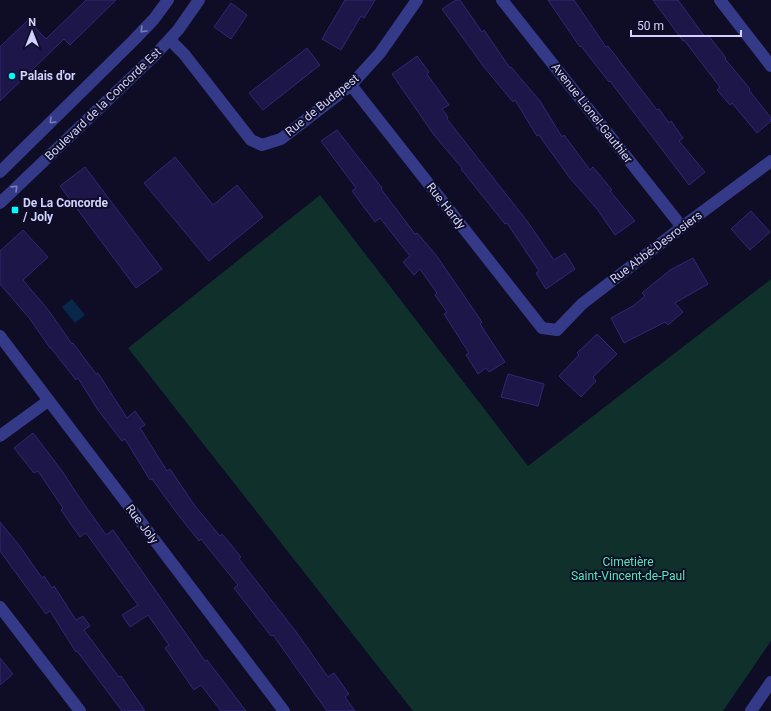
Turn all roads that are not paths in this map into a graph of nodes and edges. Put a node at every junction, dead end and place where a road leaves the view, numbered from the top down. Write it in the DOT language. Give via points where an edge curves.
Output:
graph roads {
  1 [pos="168,0"];
  2 [pos="199,0"];
  3 [pos="417,0"];
  4 [pos="502,0"];
  5 [pos="720,0"];
  6 [pos="170,40"];
  7 [pos="771,66"];
  8 [pos="350,85"];
  9 [pos="771,161"];
  10 [pos="0,172"];
  11 [pos="0,203"];
  12 [pos="682,227"];
  13 [pos="542,328"];
  14 [pos="0,336"];
  15 [pos="48,401"];
  16 [pos="0,436"];
  17 [pos="0,607"];
  18 [pos="771,682"];
  19 [pos="80,711"];
  20 [pos="284,711"];
  21 [pos="751,711"];
  1 -- 10 [label="street, Boulevard de la Concorde Est, one-way" via="134,40"];
  2 -- 6 [label="street, Boulevard de la Concorde Est"];
  3 -- 8 [label="street, Rue de Budapest" via="380,53"];
  4 -- 12 [label="street, Avenue Lionel-Gauthier"];
  5 -- 7 [label="street"];
  6 -- 8 [label="street, Rue de Budapest" via="184,54 251,140 262,145 281,139"];
  11 -- 6 [label="street, Boulevard de la Concorde Est, one-way"];
  8 -- 13 [label="street, Rue Hardy"];
  9 -- 12 [label="street, Rue Abbé-Desrosiers"];
  12 -- 13 [label="street, Rue Abbé-Desrosiers" via="582,304 557,330"];
  14 -- 15 [label="street, Rue Joly"];
  15 -- 16 [label="street"];
  15 -- 20 [label="street, Rue Joly"];
  17 -- 19 [label="street"];
  18 -- 21 [label="street"];
}
